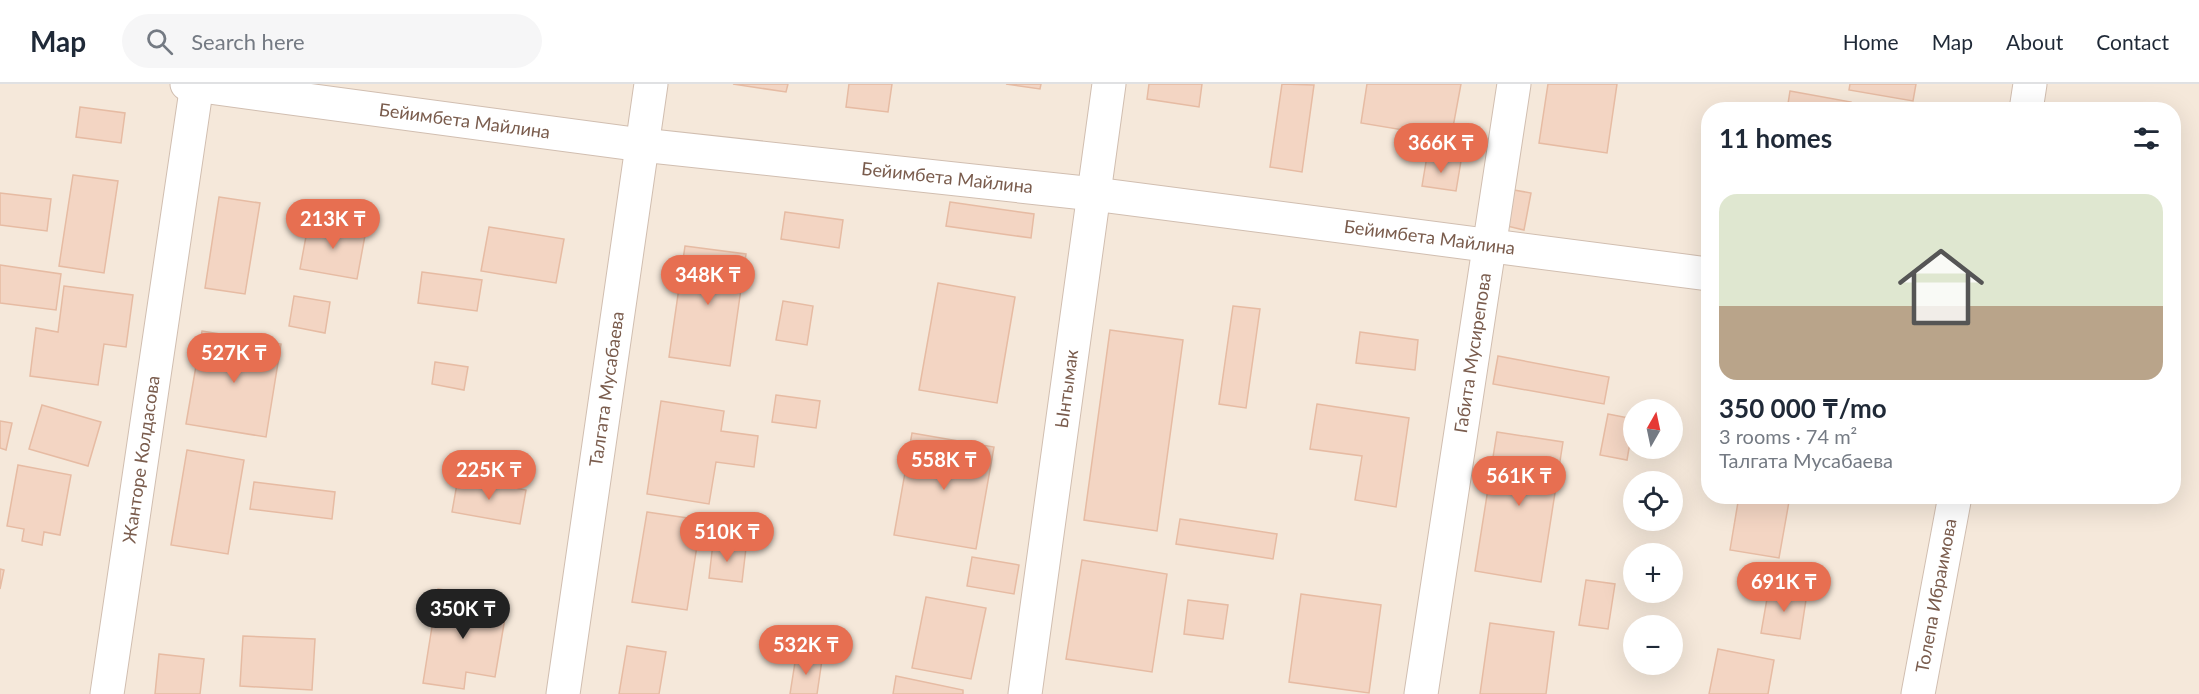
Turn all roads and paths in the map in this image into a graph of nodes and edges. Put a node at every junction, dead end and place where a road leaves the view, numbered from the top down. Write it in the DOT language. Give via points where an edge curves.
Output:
graph roads {
  1 [pos="194,84"];
  2 [pos="651,84"];
  3 [pos="1110,84"];
  4 [pos="1514,84"];
  5 [pos="2030,84"];
  6 [pos="2027,102"];
  7 [pos="642,145"];
  8 [pos="1094,194"];
  9 [pos="1488,245"];
  10 [pos="1701,273"];
  11 [pos="1954,504"];
  12 [pos="107,694"];
  13 [pos="563,694"];
  14 [pos="1025,694"];
  15 [pos="1421,694"];
  16 [pos="1918,694"];
  1 -- 7 [label="street, Бейимбета Майлина"];
  1 -- 12 [label="street, Жанторе Колдасова"];
  2 -- 7 [label="street, Талгата Мусабаева"];
  3 -- 8 [label="street, Ынтымак"];
  4 -- 9 [label="street, Габита Мусирепова"];
  5 -- 6 [label="street"];
  7 -- 8 [label="street, Бейимбета Майлина"];
  7 -- 13 [label="street, Талгата Мусабаева"];
  8 -- 9 [label="street, Бейимбета Майлина"];
  8 -- 14 [label="street, Ынтымак"];
  9 -- 10 [label="street, Бейимбета Майлина"];
  9 -- 15 [label="street, Габита Мусирепова"];
  11 -- 16 [label="street, Толепа Ибраимова"];
}
